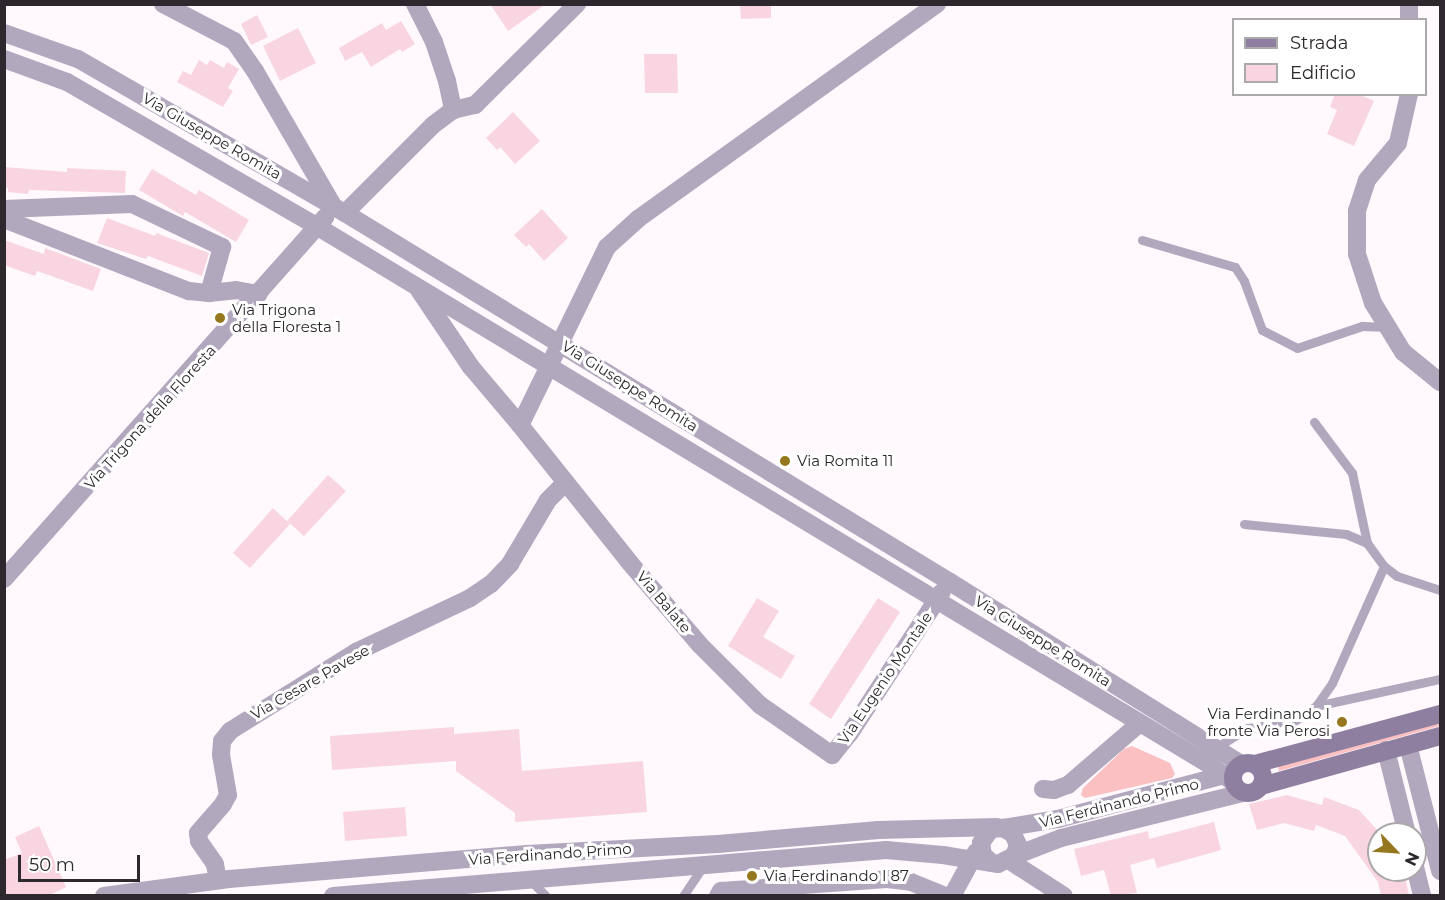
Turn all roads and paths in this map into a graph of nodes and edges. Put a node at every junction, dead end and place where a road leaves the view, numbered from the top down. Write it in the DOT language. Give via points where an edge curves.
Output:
graph roads {
  1 [pos="415,4"];
  2 [pos="577,4"];
  3 [pos="937,4"];
  4 [pos="171,7"];
  5 [pos="4,33"];
  6 [pos="4,59"];
  7 [pos="78,59"];
  8 [pos="67,82"];
  9 [pos="1409,96"];
  10 [pos="453,110"];
  11 [pos="4,209"];
  12 [pos="339,209"];
  13 [pos="4,219"];
  14 [pos="318,227"];
  15 [pos="1142,240"];
  16 [pos="429,264"];
  17 [pos="415,286"];
  18 [pos="209,293"];
  19 [pos="259,294"];
  20 [pos="1388,327"];
  21 [pos="559,342"];
  22 [pos="548,366"];
  23 [pos="1440,382"];
  24 [pos="1314,422"];
  25 [pos="520,424"];
  26 [pos="566,482"];
  27 [pos="1244,524"];
  28 [pos="872,535"];
  29 [pos="1367,543"];
  30 [pos="860,553"];
  31 [pos="1384,566"];
  32 [pos="4,579"];
  33 [pos="950,582"];
  34 [pos="1440,590"];
  35 [pos="936,600"];
  36 [pos="1440,679"];
  37 [pos="1114,686"];
  38 [pos="1103,701"];
  39 [pos="1316,706"];
  40 [pos="1440,714"];
  41 [pos="1140,723"];
  42 [pos="1440,736"];
  43 [pos="1167,739"];
  44 [pos="1408,745"];
  45 [pos="1217,747"];
  46 [pos="1386,750"];
  47 [pos="832,755"];
  48 [pos="1238,775"];
  49 [pos="1182,787"];
  50 [pos="1043,789"];
  51 [pos="1404,822"];
  52 [pos="1000,827"];
  53 [pos="749,841"];
  54 [pos="981,843"];
  55 [pos="718,844"];
  56 [pos="527,854"];
  57 [pos="463,859"];
  58 [pos="750,861"];
  59 [pos="971,861"];
  60 [pos="1004,861"];
  61 [pos="712,864"];
  62 [pos="1440,871"];
  63 [pos="529,879"];
  64 [pos="465,884"];
  65 [pos="217,887"];
  66 [pos="487,889"];
  67 [pos="952,892"];
  68 [pos="104,896"];
  69 [pos="333,896"];
  70 [pos="546,896"];
  71 [pos="683,896"];
  72 [pos="718,896"];
  73 [pos="1064,896"];
  1 -- 10 [label="street" via="434,42"];
  2 -- 10 [label="street, Via Trigona della Floresta" via="475,105"];
  3 -- 21 [label="street" via="638,219 607,247"];
  4 -- 12 [label="street" via="234,41"];
  5 -- 7 [label="street, Via Giuseppe Romita"];
  6 -- 8 [label="street, Via Giuseppe Romita"];
  7 -- 8 [label="street"];
  7 -- 12 [label="street, Via Giuseppe Romita"];
  8 -- 14 [label="street, Via Giuseppe Romita"];
  9 -- 20 [label="street" via="1398,143 1367,180 1357,211 1357,254 1373,303"];
  10 -- 12 [label="street, Via Trigona della Floresta"];
  11 -- 18 [label="street" via="132,204 222,247"];
  12 -- 14 [label="street, Via Trigona della Floresta"];
  12 -- 16 [label="street, Via Giuseppe Romita"];
  13 -- 18 [label="street" via="189,291"];
  14 -- 17 [label="street, Via Giuseppe Romita"];
  14 -- 19 [label="street, Via Trigona della Floresta"];
  15 -- 20 [label="lane" via="1235,267 1262,330 1297,348 1362,326"];
  16 -- 17 [label="street"];
  16 -- 21 [label="street, Via Giuseppe Romita"];
  17 -- 22 [label="street, Via Giuseppe Romita"];
  17 -- 25 [label="street, Via Balate" via="471,367"];
  18 -- 19 [label="street" via="236,290"];
  19 -- 32 [label="street, Via Trigona della Floresta"];
  20 -- 23 [label="street" via="1403,352"];
  21 -- 22 [label="street"];
  21 -- 28 [label="street, Via Giuseppe Romita"];
  22 -- 25 [label="street"];
  22 -- 30 [label="street, Via Giuseppe Romita"];
  24 -- 29 [label="lane" via="1352,473"];
  25 -- 26 [label="street, Via Balate"];
  26 -- 47 [label="street, Via Balate" via="700,645 760,705"];
  26 -- 65 [label="street, Via Cesare Pavese" via="548,500 510,564 491,584 470,598 356,652 230,731 222,741 221,755 228,795 198,833 199,842 215,864"];
  27 -- 29 [label="lane" via="1346,534"];
  28 -- 30 [label="street"];
  28 -- 33 [label="street, Via Giuseppe Romita"];
  29 -- 31 [label="lane"];
  30 -- 35 [label="street, Via Giuseppe Romita"];
  31 -- 34 [label="lane" via="1410,582"];
  31 -- 39 [label="lane" via="1332,683"];
  33 -- 35 [label="street, Via Eugenio Montale"];
  33 -- 37 [label="street, Via Giuseppe Romita"];
  35 -- 38 [label="street, Via Giuseppe Romita"];
  35 -- 47 [label="street, Via Eugenio Montale"];
  36 -- 39 [label="lane"];
  37 -- 38 [label="street"];
  37 -- 45 [label="street, Via Giuseppe Romita"];
  38 -- 41 [label="street, Via Giuseppe Romita"];
  39 -- 45 [label="lane" via="1293,722 1248,728"];
  40 -- 48 [label="street, Via Ferdinando Primo"];
  41 -- 43 [label="street, Via Giuseppe Romita"];
  41 -- 50 [label="street" via="1068,785"];
  42 -- 44 [label="street"];
  43 -- 48 [label="street, Via Giuseppe Romita"];
  43 -- 49 [label="street" via="1199,768 1199,774"];
  44 -- 46 [label="street"];
  44 -- 62 [label="street"];
  45 -- 48 [label="street, Via Giuseppe Romita"];
  46 -- 48 [label="street" via="1261,786 1263,777"];
  46 -- 51 [label="street"];
  48 -- 49 [label="street, Via Ferdinando Primo"];
  48 -- 60 [label="street, Via Ferdinando Primo"];
  49 -- 52 [label="street, Via Ferdinando Primo" via="1058,819"];
  52 -- 53 [label="street, Via Ferdinando Primo" via="878,830"];
  52 -- 54 [label="street" via="986,833"];
  52 -- 60 [label="street" via="1016,839"];
  53 -- 55 [label="street, Via Ferdinando Primo"];
  53 -- 58 [label="street"];
  54 -- 59 [label="street"];
  54 -- 60 [label="street" via="983,855"];
  55 -- 56 [label="street, Via Ferdinando Primo"];
  55 -- 61 [label="street"];
  56 -- 57 [label="street, Via Ferdinando Primo"];
  56 -- 63 [label="street"];
  57 -- 64 [label="street"];
  57 -- 65 [label="street, Via Ferdinando Primo"];
  58 -- 59 [label="street, Via Ferdinando Primo" via="896,850"];
  58 -- 61 [label="street, Via Ferdinando Primo"];
  59 -- 60 [label="street, Via Ferdinando Primo"];
  59 -- 67 [label="street"];
  60 -- 67 [label="street" via="974,874"];
  60 -- 73 [label="street"];
  61 -- 63 [label="street, Via Ferdinando Primo"];
  61 -- 71 [label="lane"];
  63 -- 66 [label="street, Via Ferdinando Primo"];
  63 -- 70 [label="lane"];
  64 -- 66 [label="street, Via Ferdinando Primo"];
  64 -- 69 [label="street, Via Ferdinando Primo"];
  65 -- 68 [label="street, Via Ferdinando Primo"];
  67 -- 72 [label="street" via="887,879 721,891"];
}
